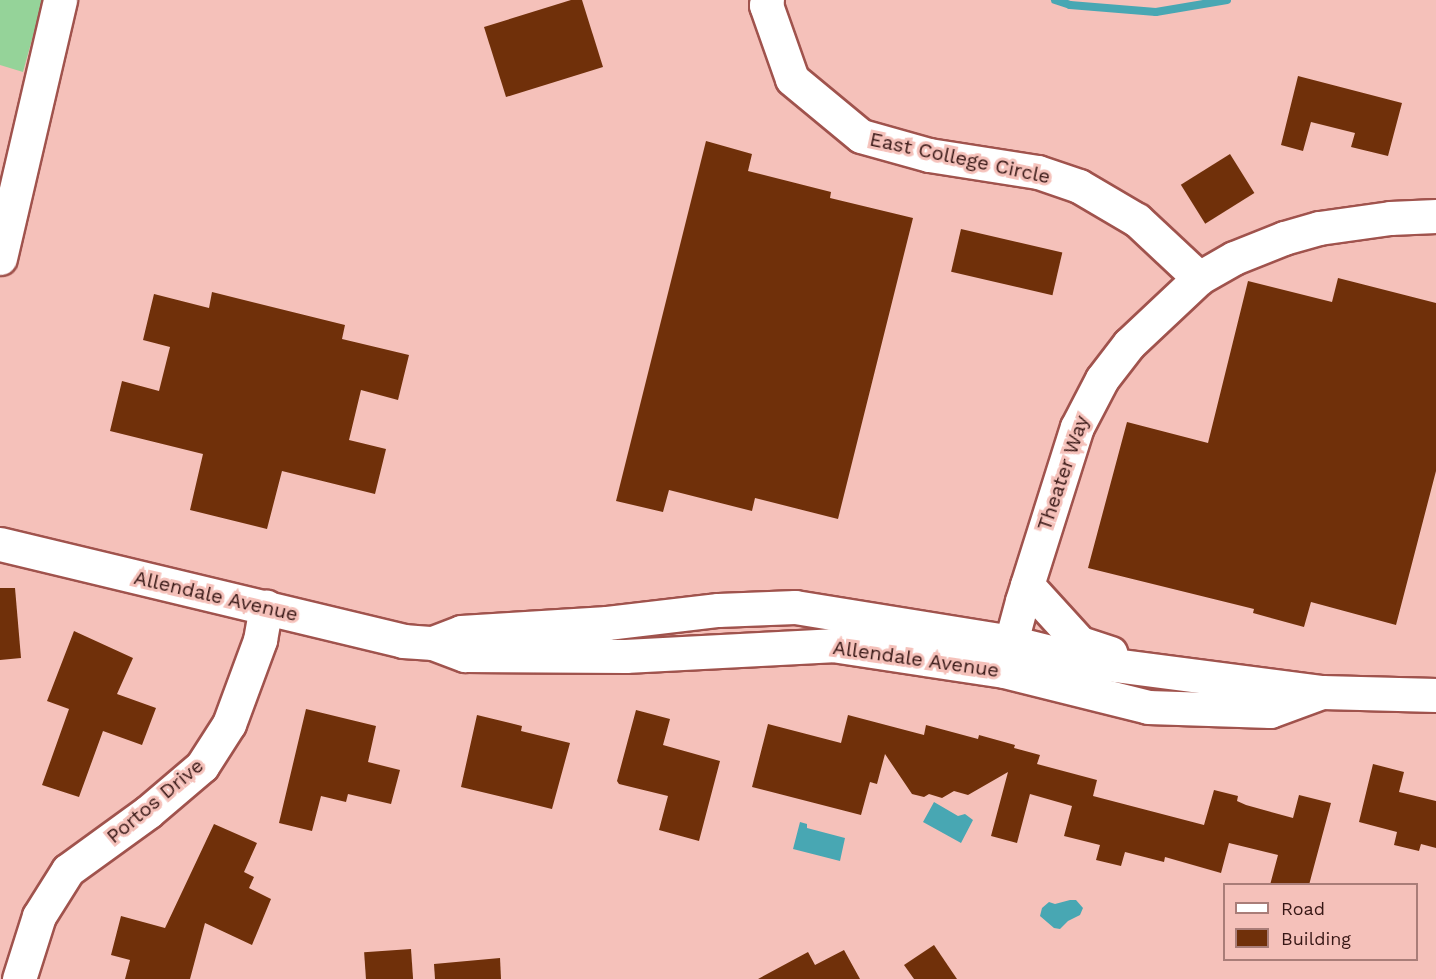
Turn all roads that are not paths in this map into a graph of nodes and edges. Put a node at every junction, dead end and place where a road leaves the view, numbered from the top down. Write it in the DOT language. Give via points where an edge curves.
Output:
graph roads {
  1 [pos="60,0"];
  2 [pos="767,0"];
  3 [pos="1436,216"];
  4 [pos="0,258"];
  5 [pos="1199,278"];
  6 [pos="0,544"];
  7 [pos="1027,585"];
  8 [pos="266,607"];
  9 [pos="1007,656"];
  10 [pos="1166,671"];
  11 [pos="1322,692"];
  12 [pos="1436,695"];
  13 [pos="19,979"];
  1 -- 4 [label="street"];
  2 -- 5 [label="street, East College Circle" via="792,79 861,136 929,155 1038,172 1079,186 1137,220"];
  3 -- 5 [label="street, Theater Way" via="1319,228 1234,258"];
  5 -- 7 [label="street, Theater Way" via="1129,344 1088,403 1060,475"];
  6 -- 8 [label="street, Allendale Avenue"];
  7 -- 9 [label="street, Theater Way"];
  7 -- 10 [label="street" via="1080,643"];
  8 -- 9 [label="street, Allendale Avenue" via="403,641 433,643 465,655 625,656 832,645"];
  8 -- 13 [label="street, Portos Drive" via="261,640 224,732 201,766 148,812 68,870 39,916"];
  9 -- 10 [label="street, Allendale Avenue"];
  9 -- 11 [label="street, Allendale Avenue" via="1148,707 1270,711"];
  10 -- 11 [label="street, Allendale Avenue"];
  11 -- 12 [label="street, Allendale Avenue"];
}
